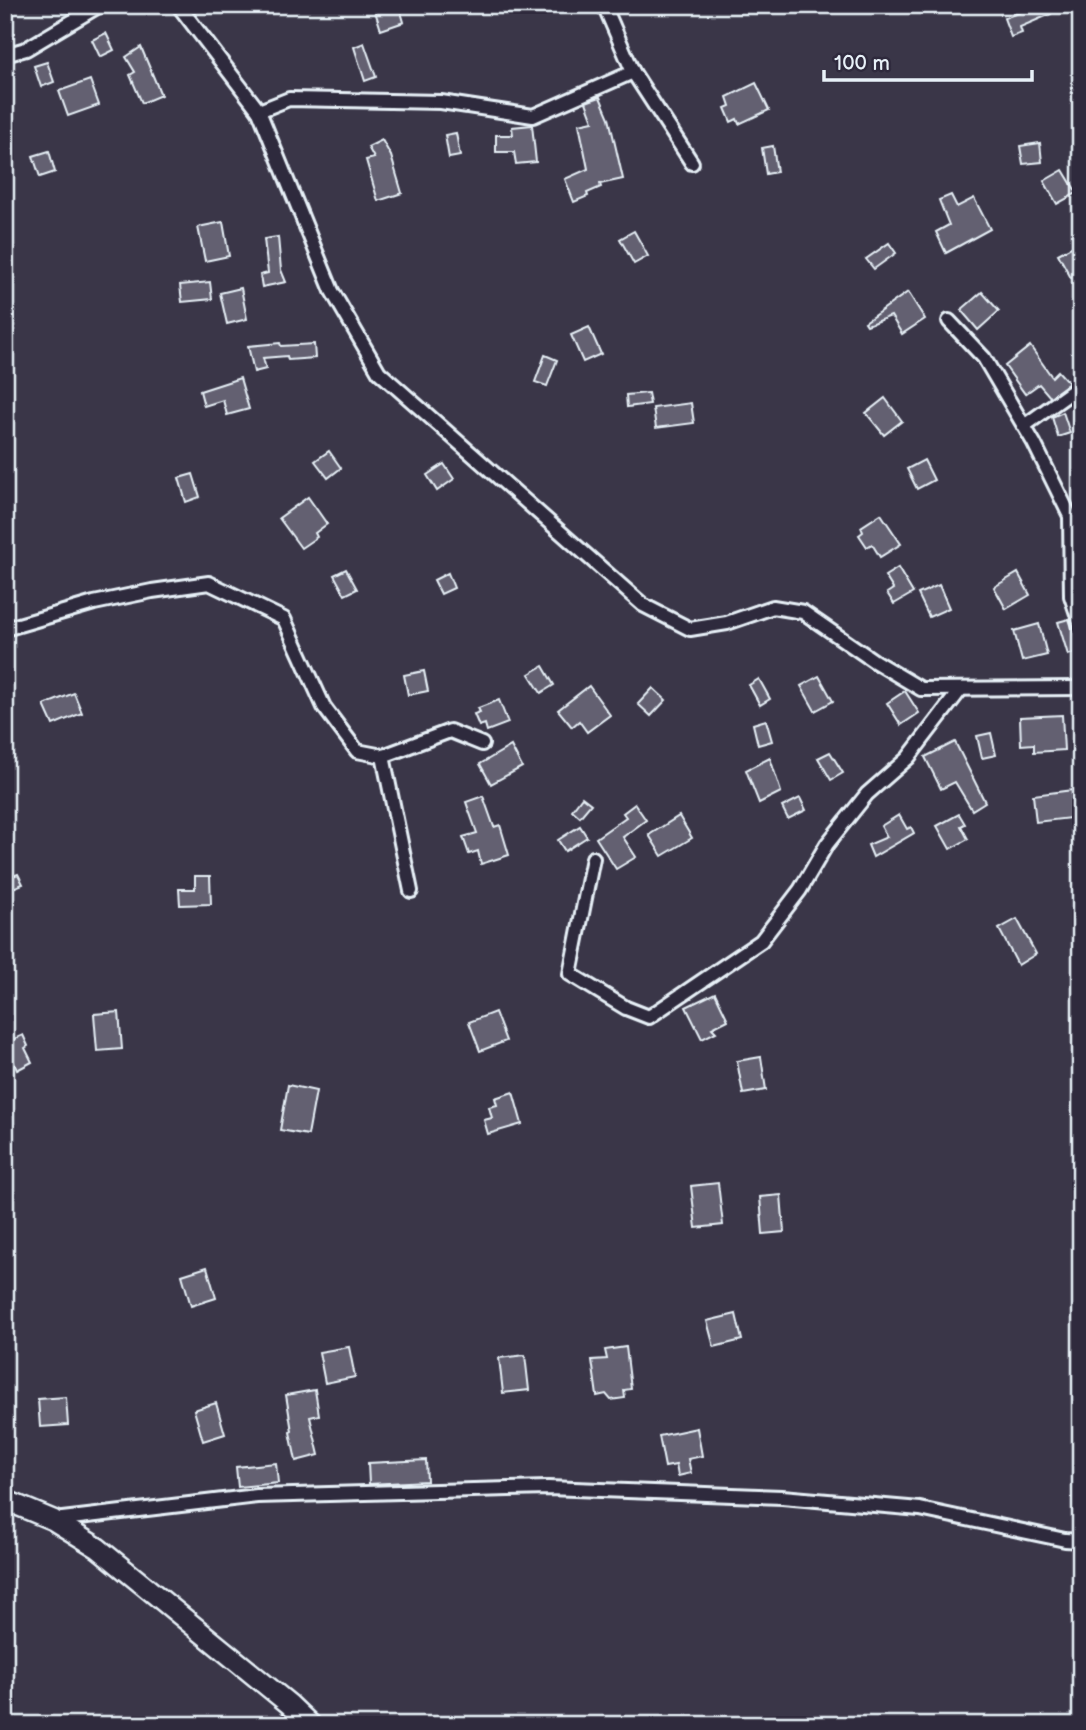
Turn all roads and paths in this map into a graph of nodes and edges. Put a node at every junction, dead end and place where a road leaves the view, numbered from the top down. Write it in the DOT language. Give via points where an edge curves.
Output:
graph roads {
  1 [pos="100,5"];
  2 [pos="178,5"];
  3 [pos="604,5"];
  4 [pos="5,55"];
  5 [pos="634,72"];
  6 [pos="259,111"];
  7 [pos="691,163"];
  8 [pos="949,321"];
  9 [pos="1081,385"];
  10 [pos="1024,426"];
  11 [pos="1081,626"];
  12 [pos="5,629"];
  13 [pos="1081,688"];
  14 [pos="961,689"];
  15 [pos="482,744"];
  16 [pos="383,756"];
  17 [pos="593,858"];
  18 [pos="411,891"];
  19 [pos="5,1500"];
  20 [pos="53,1520"];
  21 [pos="1081,1541"];
  22 [pos="311,1725"];
  1 -- 4 [label="street" via="26,49"];
  2 -- 6 [label="street"];
  3 -- 5 [label="street"];
  5 -- 6 [label="street" via="533,116 413,101 289,99"];
  5 -- 7 [label="street"];
  6 -- 14 [label="street" via="332,291 379,372 643,605 690,629 727,623 774,607 803,612 921,690"];
  8 -- 10 [label="street" via="984,358"];
  9 -- 10 [label="street"];
  10 -- 11 [label="street" via="1070,516 1071,596"];
  12 -- 16 [label="street" via="117,598 209,583 284,619 324,707 357,751"];
  13 -- 14 [label="street"];
  14 -- 17 [label="street" via="908,758 867,794 827,844 800,890 761,940 649,1017 570,974"];
  15 -- 16 [label="street" via="450,731"];
  16 -- 18 [label="street"];
  19 -- 20 [label="main road"];
  20 -- 21 [label="street" via="257,1496 548,1488 782,1497 920,1509"];
  20 -- 22 [label="main road" via="98,1548"];
}
